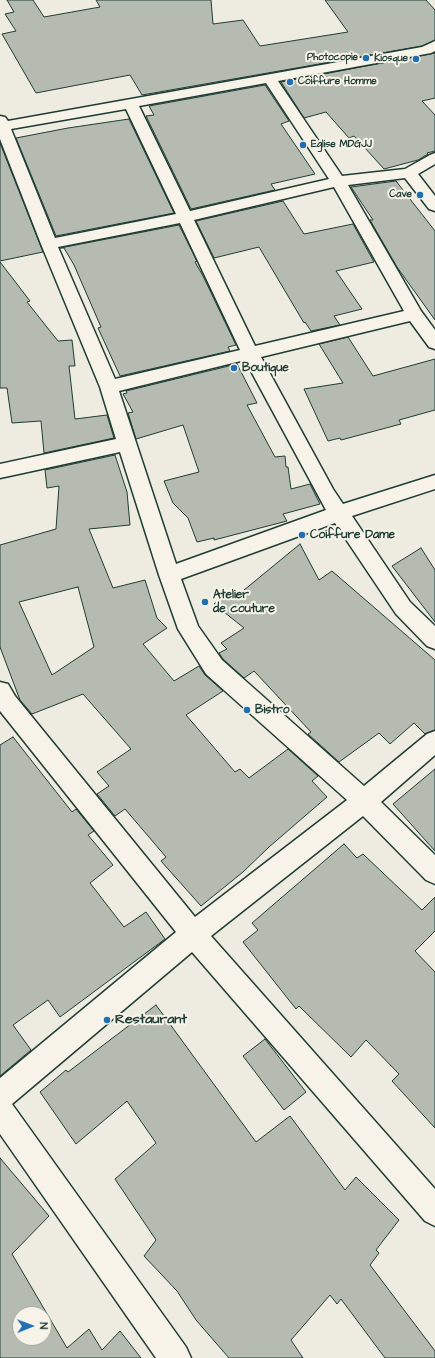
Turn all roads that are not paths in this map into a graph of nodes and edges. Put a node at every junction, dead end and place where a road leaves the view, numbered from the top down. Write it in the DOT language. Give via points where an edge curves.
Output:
graph roads {
  1 [pos="432,50"];
  2 [pos="270,78"];
  3 [pos="131,104"];
  4 [pos="1,125"];
  5 [pos="435,158"];
  6 [pos="409,172"];
  7 [pos="338,181"];
  8 [pos="435,206"];
  9 [pos="185,217"];
  10 [pos="49,244"];
  11 [pos="414,314"];
  12 [pos="435,343"];
  13 [pos="250,353"];
  14 [pos="109,386"];
  15 [pos="127,444"];
  16 [pos="0,471"];
  17 [pos="435,482"];
  18 [pos="339,513"];
  19 [pos="169,575"];
  20 [pos="435,640"];
  21 [pos="0,691"];
  22 [pos="435,741"];
  23 [pos="364,801"];
  24 [pos="435,872"];
  25 [pos="193,934"];
  26 [pos="0,1096"];
  27 [pos="0,1110"];
  28 [pos="435,1211"];
  29 [pos="175,1358"];
  1 -- 2 [label="street"];
  2 -- 3 [label="street"];
  2 -- 7 [label="street"];
  3 -- 4 [label="street"];
  3 -- 9 [label="street"];
  4 -- 10 [label="street"];
  5 -- 6 [label="street"];
  6 -- 7 [label="street"];
  6 -- 8 [label="street"];
  7 -- 9 [label="street"];
  7 -- 11 [label="street"];
  9 -- 10 [label="street"];
  9 -- 13 [label="street"];
  10 -- 14 [label="street"];
  11 -- 12 [label="street"];
  11 -- 13 [label="street"];
  13 -- 14 [label="street"];
  13 -- 18 [label="street" via="326,494"];
  14 -- 15 [label="street"];
  15 -- 16 [label="street"];
  15 -- 19 [label="street"];
  17 -- 18 [label="street"];
  18 -- 19 [label="street"];
  18 -- 20 [label="street" via="403,608"];
  19 -- 23 [label="street" via="189,629 214,667"];
  21 -- 25 [label="street"];
  22 -- 23 [label="street"];
  23 -- 24 [label="street"];
  23 -- 25 [label="street"];
  25 -- 26 [label="street"];
  25 -- 28 [label="street"];
  27 -- 29 [label="street"];
}
